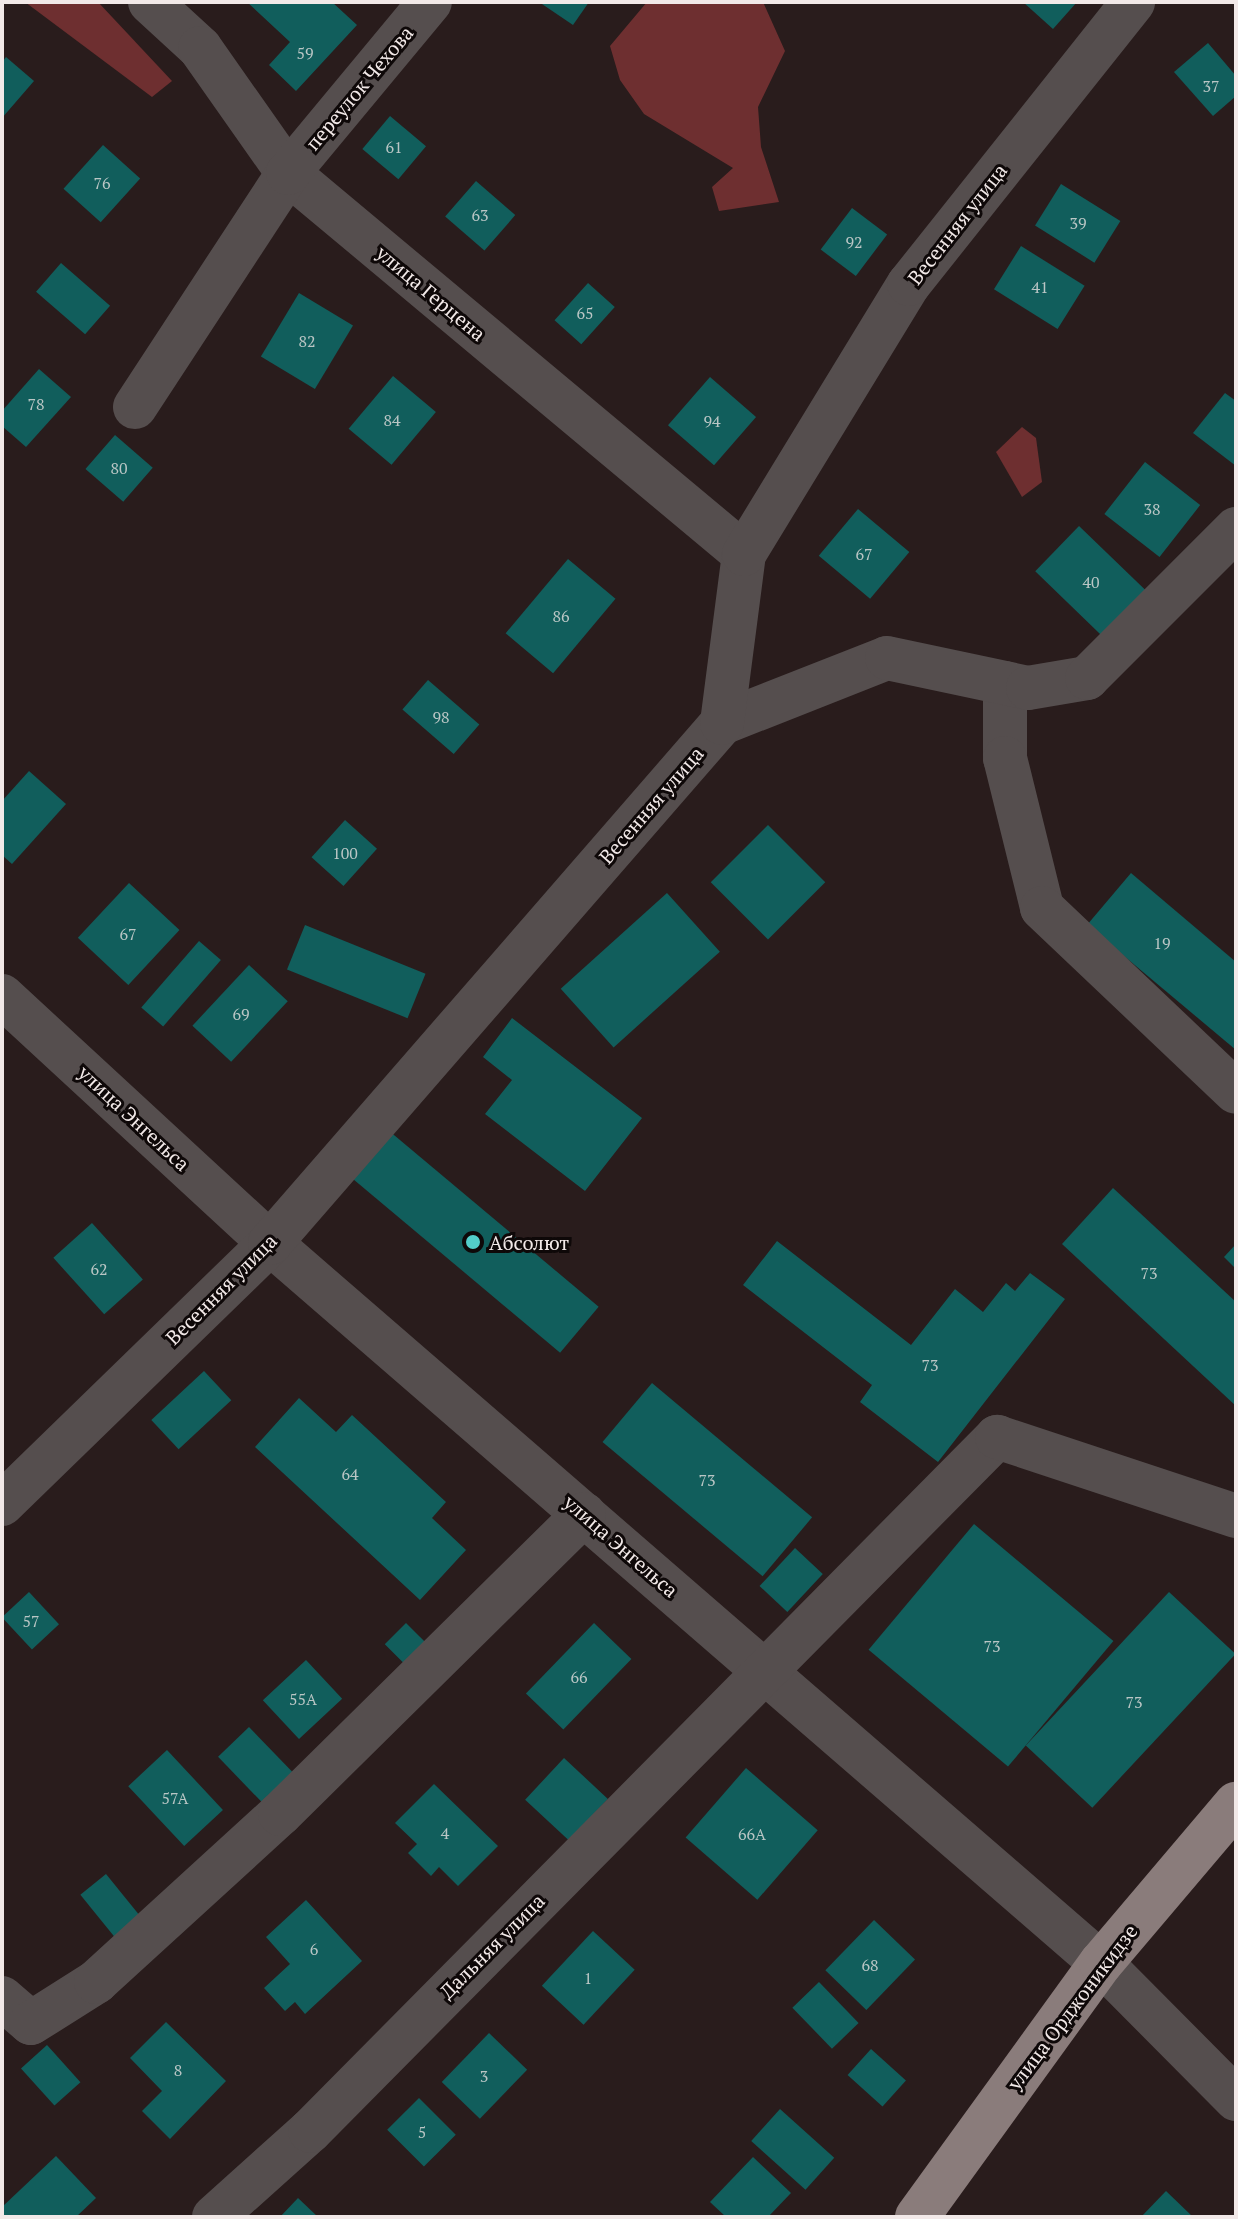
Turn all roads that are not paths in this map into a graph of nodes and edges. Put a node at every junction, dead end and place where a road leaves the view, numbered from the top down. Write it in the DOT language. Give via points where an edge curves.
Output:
graph roads {
  1 [pos="150,2"];
  2 [pos="430,2"];
  3 [pos="1133,2"];
  4 [pos="288,173"];
  5 [pos="135,407"];
  6 [pos="1236,529"];
  7 [pos="744,554"];
  8 [pos="1005,683"];
  9 [pos="722,723"];
  10 [pos="2,996"];
  11 [pos="1236,1092"];
  12 [pos="270,1243"];
  13 [pos="2,1504"];
  14 [pos="584,1514"];
  15 [pos="1236,1516"];
  16 [pos="765,1670"];
  17 [pos="1236,1804"];
  18 [pos="1101,1963"];
  19 [pos="2,1998"];
  20 [pos="1236,2099"];
  21 [pos="214,2217"];
  22 [pos="917,2217"];
  1 -- 4 [label="street, улица Герцена" via="200,48"];
  2 -- 4 [label="street, переулок Чехова"];
  3 -- 7 [label="street, Весенняя улица" via="909,284"];
  4 -- 5 [label="street, переулок Чехова"];
  4 -- 7 [label="street, улица Герцена"];
  6 -- 8 [label="street" via="1087,678 1028,688"];
  7 -- 9 [label="street, Весенняя улица"];
  8 -- 9 [label="street" via="887,658"];
  8 -- 11 [label="street" via="1005,758 1042,908"];
  9 -- 12 [label="street, Весенняя улица"];
  10 -- 12 [label="street, улица Энгельса"];
  12 -- 13 [label="street, Весенняя улица"];
  12 -- 14 [label="street, улица Энгельса"];
  14 -- 16 [label="street, улица Энгельса"];
  14 -- 19 [label="street" via="280,1814 96,1982 31,2023"];
  15 -- 16 [label="street, Дальняя улица" via="997,1437"];
  16 -- 18 [label="street, улица Энгельса"];
  16 -- 21 [label="street, Дальняя улица" via="310,2131"];
  17 -- 18 [label="main road, улица Орджоникидзе"];
  18 -- 20 [label="street, улица Энгельса"];
  18 -- 22 [label="main road, улица Орджоникидзе"];
}
